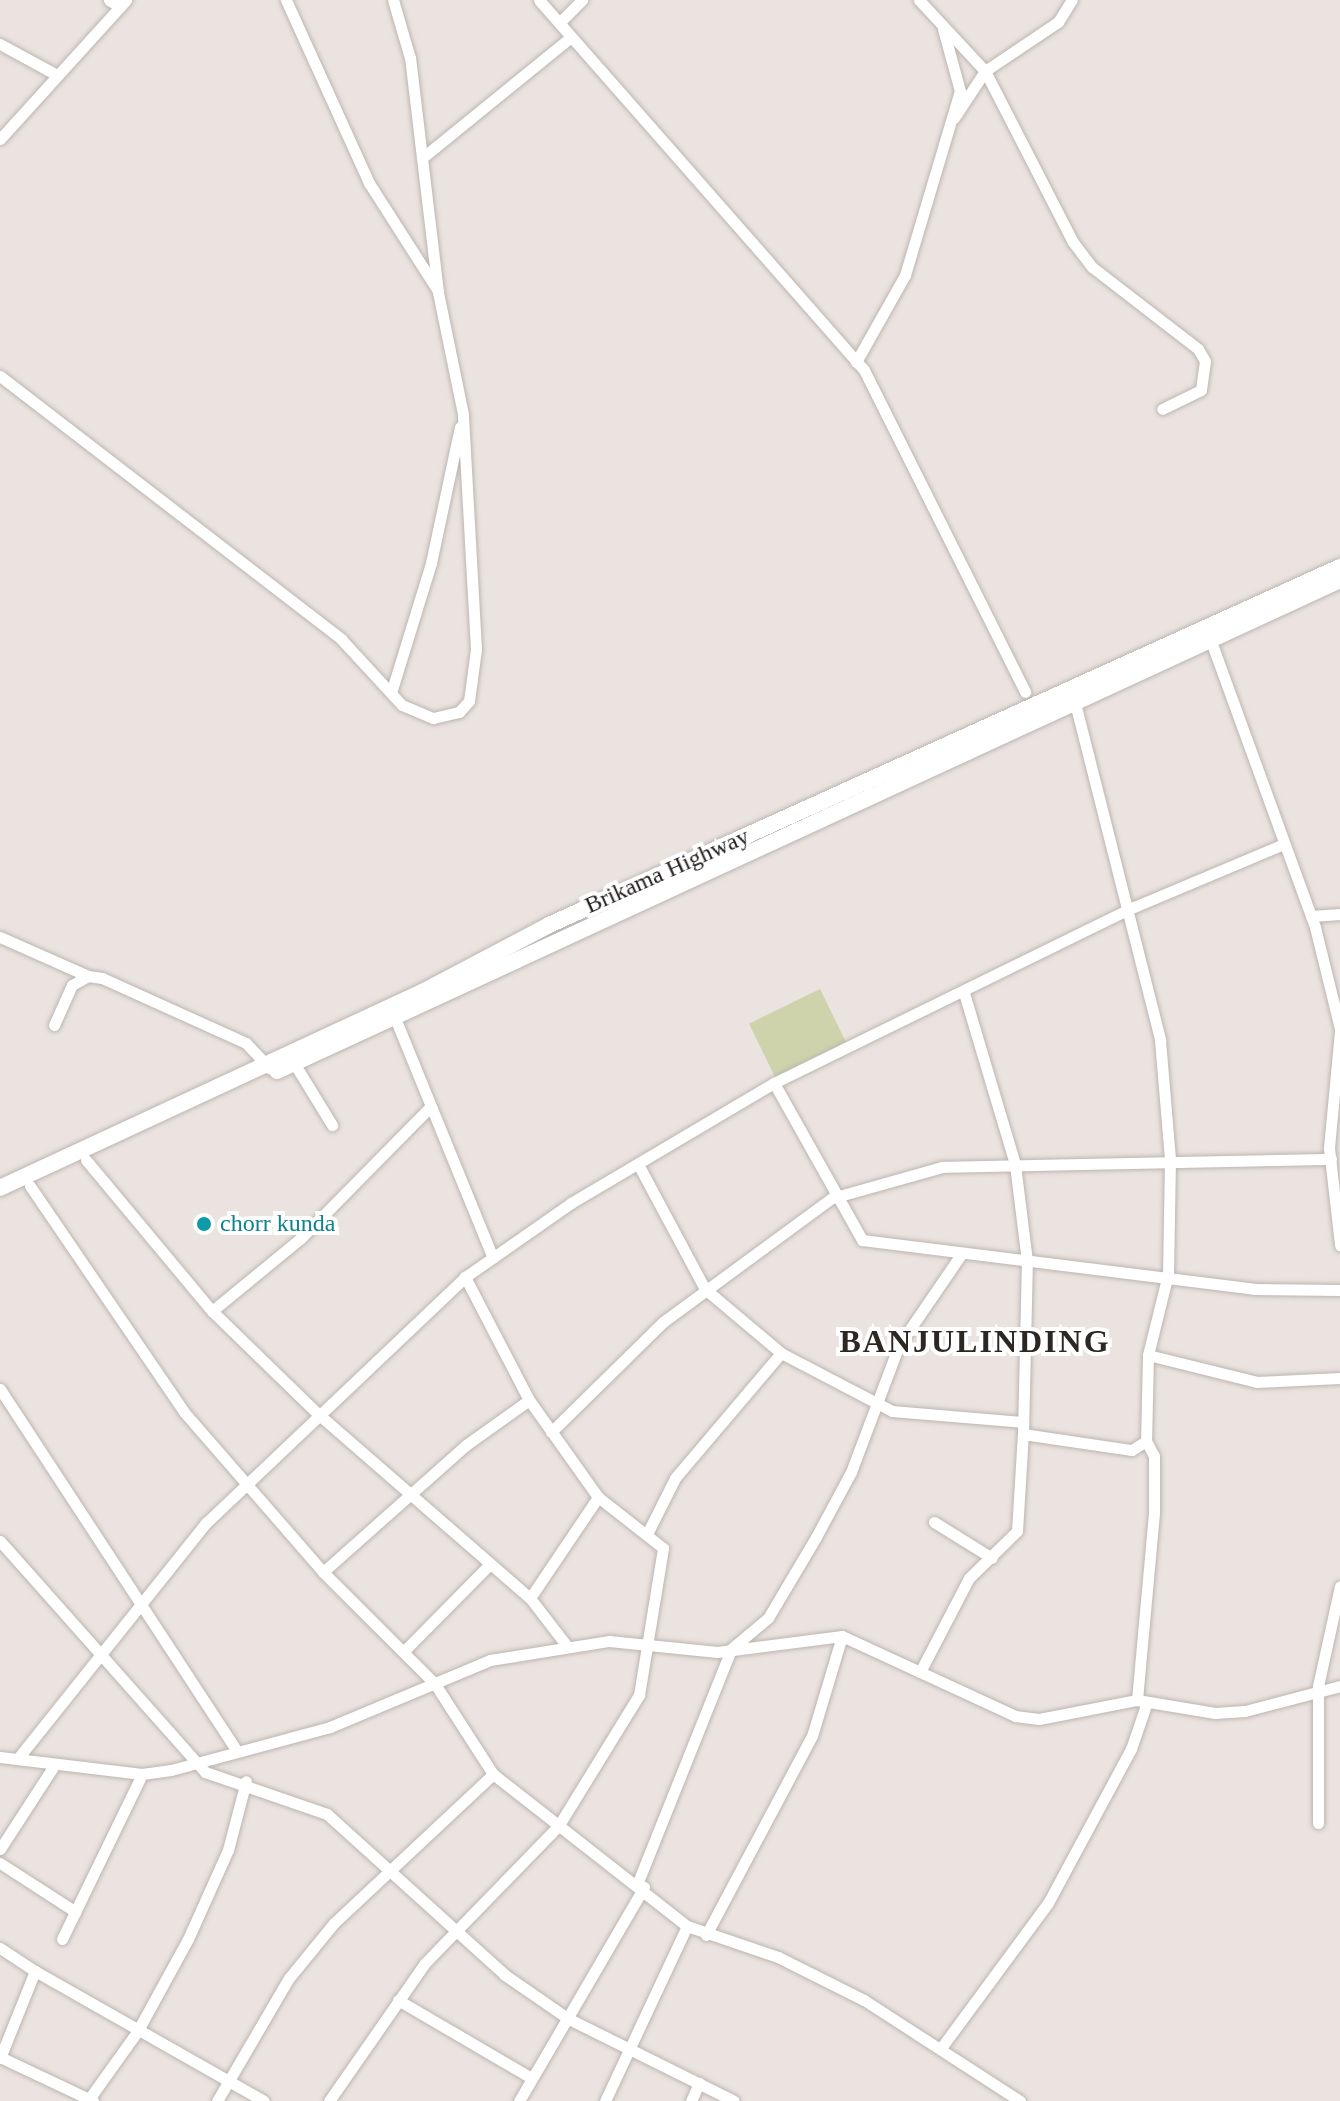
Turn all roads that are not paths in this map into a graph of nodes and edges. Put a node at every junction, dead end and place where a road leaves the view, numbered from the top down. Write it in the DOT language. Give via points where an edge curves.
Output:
graph roads {
  1 [pos="109,0"];
  2 [pos="286,0"];
  3 [pos="393,0"];
  4 [pos="539,0"];
  5 [pos="582,0"];
  6 [pos="919,0"];
  7 [pos="1072,0"];
  8 [pos="123,3"];
  9 [pos="559,23"];
  10 [pos="943,27"];
  11 [pos="571,37"];
  12 [pos="0,44"];
  13 [pos="985,71"];
  14 [pos="55,74"];
  15 [pos="943,135"];
  16 [pos="0,139"];
  17 [pos="422,158"];
  18 [pos="438,292"];
  19 [pos="856,362"];
  20 [pos="0,376"];
  21 [pos="1162,409"];
  22 [pos="463,414"];
  23 [pos="1340,567"];
  24 [pos="1340,580"];
  25 [pos="1208,634"];
  26 [pos="1025,692"];
  27 [pos="391,693"];
  28 [pos="1073,697"];
  29 [pos="1284,844"];
  30 [pos="1128,910"];
  31 [pos="1340,914"];
  32 [pos="1311,916"];
  33 [pos="0,937"];
  34 [pos="88,976"];
  35 [pos="964,993"];
  36 [pos="1337,993"];
  37 [pos="395,1018"];
  38 [pos="54,1025"];
  39 [pos="1340,1030"];
  40 [pos="1340,1055"];
  41 [pos="294,1063"];
  42 [pos="270,1069"];
  43 [pos="774,1083"];
  44 [pos="1337,1090"];
  45 [pos="428,1109"];
  46 [pos="332,1125"];
  47 [pos="1331,1159"];
  48 [pos="86,1160"];
  49 [pos="1170,1160"];
  50 [pos="1015,1164"];
  51 [pos="639,1166"];
  52 [pos="30,1186"];
  53 [pos="0,1188"];
  54 [pos="832,1198"];
  55 [pos="0,1200"];
  56 [pos="1340,1245"];
  57 [pos="960,1256"];
  58 [pos="493,1258"];
  59 [pos="1027,1261"];
  60 [pos="1168,1274"];
  61 [pos="465,1277"];
  62 [pos="705,1289"];
  63 [pos="1340,1290"];
  64 [pos="212,1311"];
  65 [pos="781,1353"];
  66 [pos="1148,1355"];
  67 [pos="1340,1378"];
  68 [pos="0,1389"];
  69 [pos="529,1400"];
  70 [pos="879,1405"];
  71 [pos="317,1413"];
  72 [pos="1023,1428"];
  73 [pos="551,1432"];
  74 [pos="1146,1441"];
  75 [pos="248,1484"];
  76 [pos="414,1496"];
  77 [pos="598,1497"];
  78 [pos="934,1522"];
  79 [pos="647,1534"];
  80 [pos="0,1541"];
  81 [pos="992,1558"];
  82 [pos="490,1564"];
  83 [pos="323,1572"];
  84 [pos="1340,1586"];
  85 [pos="530,1598"];
  86 [pos="143,1606"];
  87 [pos="842,1636"];
  88 [pos="567,1646"];
  89 [pos="646,1649"];
  90 [pos="731,1649"];
  91 [pos="405,1650"];
  92 [pos="103,1659"];
  93 [pos="920,1672"];
  94 [pos="435,1684"];
  95 [pos="1318,1686"];
  96 [pos="1340,1686"];
  97 [pos="1142,1701"];
  98 [pos="236,1749"];
  99 [pos="7,1755"];
  100 [pos="199,1762"];
  101 [pos="55,1764"];
  102 [pos="142,1774"];
  103 [pos="493,1774"];
  104 [pos="246,1781"];
  105 [pos="1318,1823"];
  106 [pos="559,1825"];
  107 [pos="0,1849"];
  108 [pos="0,1863"];
  109 [pos="387,1868"];
  110 [pos="641,1884"];
  111 [pos="76,1912"];
  112 [pos="687,1926"];
  113 [pos="455,1933"];
  114 [pos="706,1935"];
  115 [pos="62,1939"];
  116 [pos="0,1948"];
  117 [pos="35,1971"];
  118 [pos="398,2000"];
  119 [pos="567,2018"];
  120 [pos="137,2032"];
  121 [pos="941,2048"];
  122 [pos="629,2052"];
  123 [pos="0,2057"];
  124 [pos="530,2077"];
  125 [pos="228,2083"];
  126 [pos="699,2083"];
  127 [pos="91,2100"];
  128 [pos="217,2101"];
  129 [pos="264,2101"];
  130 [pos="329,2101"];
  131 [pos="519,2101"];
  132 [pos="605,2101"];
  133 [pos="691,2101"];
  134 [pos="734,2101"];
  135 [pos="1020,2101"];
  1 -- 8 [label="street"];
  2 -- 18 [label="street" via="369,183"];
  3 -- 17 [label="street" via="410,58"];
  4 -- 9 [label="street"];
  5 -- 9 [label="street"];
  6 -- 10 [label="street"];
  7 -- 13 [label="street" via="1058,22"];
  8 -- 14 [label="street"];
  9 -- 11 [label="street"];
  10 -- 13 [label="street"];
  10 -- 15 [label="street" via="960,91"];
  11 -- 17 [label="street"];
  11 -- 19 [label="street"];
  12 -- 14 [label="street"];
  13 -- 15 [label="street"];
  13 -- 21 [label="street" via="1073,242 1092,267 1188,338 1205,361 1201,390"];
  14 -- 16 [label="street"];
  15 -- 19 [label="street" via="905,275"];
  17 -- 18 [label="street"];
  18 -- 22 [label="street"];
  19 -- 26 [label="street"];
  20 -- 27 [label="street" via="341,639"];
  22 -- 27 [label="street" via="431,563"];
  22 -- 27 [label="street" via="475,579 469,701 459,712 433,718"];
  23 -- 25 [label="highway, Brikama Highway"];
  24 -- 25 [label="highway, Brikama Highway"];
  25 -- 28 [label="highway, Brikama Highway"];
  25 -- 29 [label="street"];
  28 -- 30 [label="street"];
  28 -- 37 [label="highway, Brikama Highway"];
  28 -- 42 [label="highway, Brikama Highway" via="549,925"];
  29 -- 30 [label="street"];
  29 -- 32 [label="street"];
  30 -- 35 [label="street"];
  30 -- 49 [label="street" via="1160,1040"];
  31 -- 32 [label="street"];
  32 -- 36 [label="street"];
  33 -- 34 [label="street"];
  34 -- 38 [label="street" via="72,985"];
  34 -- 42 [label="street" via="246,1043"];
  35 -- 43 [label="street"];
  35 -- 50 [label="street"];
  36 -- 39 [label="street"];
  37 -- 41 [label="highway, Brikama Highway"];
  37 -- 45 [label="street"];
  39 -- 40 [label="street"];
  40 -- 44 [label="street"];
  41 -- 42 [label="highway, Brikama Highway"];
  41 -- 46 [label="street"];
  42 -- 48 [label="highway, Brikama Highway"];
  42 -- 53 [label="highway, Brikama Highway"];
  43 -- 51 [label="street"];
  43 -- 54 [label="street"];
  44 -- 47 [label="street"];
  45 -- 58 [label="street"];
  45 -- 64 [label="street" via="301,1238"];
  47 -- 49 [label="street"];
  47 -- 56 [label="street"];
  48 -- 52 [label="highway, Brikama Highway"];
  48 -- 64 [label="street"];
  49 -- 50 [label="street"];
  49 -- 60 [label="street"];
  50 -- 54 [label="street" via="942,1167"];
  50 -- 59 [label="street"];
  51 -- 58 [label="street"];
  51 -- 62 [label="street"];
  52 -- 55 [label="highway, Brikama Highway"];
  52 -- 75 [label="street" via="184,1412"];
  54 -- 57 [label="street" via="862,1240"];
  54 -- 62 [label="street"];
  57 -- 59 [label="street"];
  57 -- 70 [label="street" via="914,1317"];
  58 -- 61 [label="street"];
  59 -- 60 [label="street"];
  59 -- 72 [label="street"];
  60 -- 63 [label="street" via="1254,1289"];
  60 -- 66 [label="street"];
  61 -- 69 [label="street"];
  61 -- 71 [label="street"];
  62 -- 65 [label="street"];
  62 -- 73 [label="street"];
  64 -- 71 [label="street"];
  65 -- 70 [label="street"];
  65 -- 79 [label="street" via="675,1478"];
  66 -- 67 [label="street" via="1257,1382"];
  66 -- 74 [label="street"];
  68 -- 86 [label="street"];
  69 -- 73 [label="street"];
  69 -- 76 [label="street" via="466,1445"];
  70 -- 72 [label="street"];
  70 -- 90 [label="street" via="851,1472 768,1618"];
  71 -- 75 [label="street"];
  71 -- 76 [label="street"];
  72 -- 74 [label="street" via="1132,1450"];
  72 -- 81 [label="street" via="1017,1531"];
  73 -- 77 [label="street"];
  74 -- 97 [label="street" via="1154,1456 1155,1501"];
  75 -- 83 [label="street"];
  75 -- 86 [label="street" via="206,1523"];
  76 -- 82 [label="street"];
  76 -- 83 [label="street"];
  77 -- 79 [label="street"];
  77 -- 85 [label="street"];
  78 -- 81 [label="street"];
  79 -- 89 [label="street" via="663,1548"];
  80 -- 92 [label="street"];
  81 -- 93 [label="street" via="969,1578"];
  82 -- 85 [label="street"];
  82 -- 91 [label="street"];
  83 -- 91 [label="street"];
  84 -- 95 [label="street"];
  85 -- 88 [label="street"];
  86 -- 92 [label="street"];
  86 -- 98 [label="street"];
  87 -- 90 [label="street"];
  87 -- 93 [label="street"];
  87 -- 114 [label="street" via="812,1736"];
  88 -- 89 [label="street" via="609,1641"];
  88 -- 94 [label="street" via="490,1660"];
  89 -- 90 [label="street"];
  89 -- 106 [label="street" via="639,1695"];
  90 -- 110 [label="street"];
  91 -- 94 [label="street"];
  92 -- 99 [label="street"];
  92 -- 100 [label="street"];
  93 -- 97 [label="street" via="1015,1716 1039,1719"];
  94 -- 98 [label="street" via="330,1727"];
  94 -- 103 [label="street"];
  95 -- 96 [label="street"];
  95 -- 97 [label="street" via="1245,1711"];
  95 -- 105 [label="street"];
  97 -- 121 [label="street" via="1131,1749 1048,1903"];
  98 -- 100 [label="street"];
  99 -- 101 [label="street"];
  100 -- 102 [label="street"];
  100 -- 104 [label="street" via="205,1772"];
  101 -- 102 [label="street"];
  101 -- 107 [label="street"];
  102 -- 111 [label="street"];
  103 -- 106 [label="street"];
  103 -- 109 [label="street"];
  104 -- 109 [label="street" via="327,1814"];
  104 -- 120 [label="street" via="213,1887"];
  106 -- 110 [label="street"];
  106 -- 113 [label="street"];
  108 -- 111 [label="street"];
  109 -- 113 [label="street"];
  109 -- 125 [label="street" via="289,1978"];
  110 -- 112 [label="street"];
  110 -- 119 [label="street"];
  111 -- 115 [label="street"];
  112 -- 114 [label="street"];
  112 -- 122 [label="street"];
  113 -- 118 [label="street"];
  113 -- 119 [label="street"];
  114 -- 121 [label="street" via="778,1957 908,2023"];
  116 -- 117 [label="street"];
  117 -- 120 [label="street"];
  117 -- 123 [label="street"];
  118 -- 124 [label="street"];
  118 -- 130 [label="street"];
  119 -- 122 [label="street"];
  119 -- 124 [label="street"];
  120 -- 125 [label="street"];
  120 -- 127 [label="street"];
  121 -- 135 [label="street"];
  122 -- 126 [label="street"];
  122 -- 132 [label="street"];
  123 -- 127 [label="street"];
  124 -- 131 [label="street"];
  125 -- 128 [label="street"];
  125 -- 129 [label="street"];
  126 -- 133 [label="street"];
  126 -- 134 [label="street"];
}
